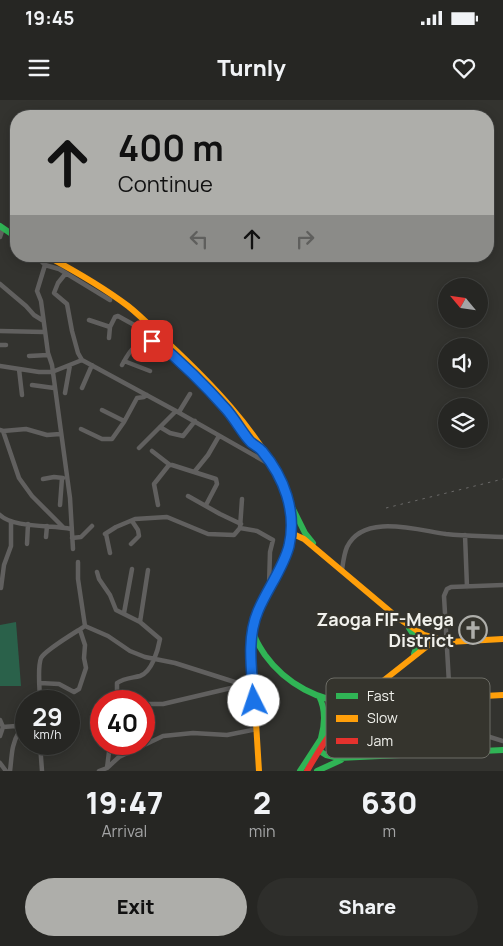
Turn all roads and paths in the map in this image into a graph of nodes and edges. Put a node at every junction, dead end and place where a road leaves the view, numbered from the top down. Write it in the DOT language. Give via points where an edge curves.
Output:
graph roads {
  1 [pos="2,227"];
  2 [pos="0,237"];
  3 [pos="42,262"];
  4 [pos="58,262"];
  5 [pos="45,266"];
  6 [pos="66,273"];
  7 [pos="0,284"];
  8 [pos="110,300"];
  9 [pos="42,320"];
  10 [pos="89,320"];
  11 [pos="110,327"];
  12 [pos="0,331"];
  13 [pos="44,332"];
  14 [pos="109,338"];
  15 [pos="163,338"];
  16 [pos="155,340"];
  17 [pos="0,345"];
  18 [pos="6,345"];
  19 [pos="48,355"];
  20 [pos="29,356"];
  21 [pos="82,360"];
  22 [pos="70,365"];
  23 [pos="92,365"];
  24 [pos="0,366"];
  25 [pos="19,369"];
  26 [pos="150,371"];
  27 [pos="52,372"];
  28 [pos="32,385"];
  29 [pos="54,388"];
  30 [pos="82,388"];
  31 [pos="65,393"];
  32 [pos="190,394"];
  33 [pos="22,395"];
  34 [pos="147,395"];
  35 [pos="102,410"];
  36 [pos="177,412"];
  37 [pos="124,421"];
  38 [pos="195,422"];
  39 [pos="160,427"];
  40 [pos="81,429"];
  41 [pos="2,431"];
  42 [pos="60,434"];
  43 [pos="219,436"];
  44 [pos="139,448"];
  45 [pos="261,449"];
  46 [pos="152,451"];
  47 [pos="170,465"];
  48 [pos="272,466"];
  49 [pos="195,471"];
  50 [pos="64,478"];
  51 [pos="42,479"];
  52 [pos="188,496"];
  53 [pos="242,500"];
  54 [pos="290,502"];
  55 [pos="60,505"];
  56 [pos="158,505"];
  57 [pos="206,505"];
  58 [pos="0,515"];
  59 [pos="132,521"];
  60 [pos="11,522"];
  61 [pos="28,524"];
  62 [pos="47,526"];
  63 [pos="92,526"];
  64 [pos="240,526"];
  65 [pos="63,527"];
  66 [pos="71,529"];
  67 [pos="292,533"];
  68 [pos="465,535"];
  69 [pos="46,537"];
  70 [pos="503,537"];
  71 [pos="72,538"];
  72 [pos="290,541"];
  73 [pos="27,544"];
  74 [pos="131,544"];
  75 [pos="73,549"];
  76 [pos="317,550"];
  77 [pos="110,552"];
  78 [pos="0,558"];
  79 [pos="6,559"];
  80 [pos="78,562"];
  81 [pos="132,569"];
  82 [pos="148,570"];
  83 [pos="342,570"];
  84 [pos="97,572"];
  85 [pos="503,585"];
  86 [pos="467,587"];
  87 [pos="1,588"];
  88 [pos="269,590"];
  89 [pos="124,613"];
  90 [pos="140,622"];
  91 [pos="85,626"];
  92 [pos="253,626"];
  93 [pos="408,626"];
  94 [pos="80,630"];
  95 [pos="503,639"];
  96 [pos="435,640"];
  97 [pos="447,641"];
  98 [pos="413,656"];
  99 [pos="153,660"];
  100 [pos="386,678"];
  101 [pos="450,678"];
  102 [pos="40,683"];
  103 [pos="241,684"];
  104 [pos="254,686"];
  105 [pos="40,690"];
  106 [pos="117,690"];
  107 [pos="503,695"];
  108 [pos="319,696"];
  109 [pos="490,696"];
  110 [pos="326,698"];
  111 [pos="155,704"];
  112 [pos="1,724"];
  113 [pos="257,729"];
  114 [pos="326,731"];
  115 [pos="0,736"];
  116 [pos="490,737"];
  117 [pos="321,738"];
  118 [pos="326,738"];
  119 [pos="503,741"];
  120 [pos="317,749"];
  121 [pos="503,750"];
  122 [pos="490,751"];
  123 [pos="326,754"];
  124 [pos="41,755"];
  125 [pos="109,755"];
  126 [pos="347,758"];
  127 [pos="0,763"];
  128 [pos="107,768"];
  129 [pos="8,771"];
  130 [pos="42,771"];
  131 [pos="99,771"];
  132 [pos="259,771"];
  133 [pos="300,771"];
  134 [pos="307,771"];
  135 [pos="317,771"];
  1 -- 2 [label="street"];
  3 -- 5 [label="street"];
  4 -- 15 [label="main road" via="111,294"];
  5 -- 6 [label="street"];
  5 -- 9 [label="street" via="37,291"];
  6 -- 8 [label="street"];
  6 -- 21 [label="street" via="54,293 66,303"];
  7 -- 9 [label="street"];
  9 -- 13 [label="street"];
  10 -- 11 [label="street"];
  11 -- 14 [label="street"];
  11 -- 16 [label="street" via="118,316"];
  12 -- 13 [label="street"];
  13 -- 19 [label="street"];
  15 -- 16 [label="street"];
  15 -- 45 [label="main road" via="219,394"];
  16 -- 26 [label="street" via="138,344 123,363"];
  16 -- 45 [label="street" via="198,379 252,444"];
  17 -- 18 [label="street"];
  19 -- 20 [label="street"];
  19 -- 27 [label="street"];
  21 -- 22 [label="street"];
  21 -- 23 [label="street"];
  22 -- 27 [label="street"];
  22 -- 31 [label="street"];
  23 -- 30 [label="street"];
  23 -- 34 [label="street"];
  24 -- 25 [label="street"];
  25 -- 27 [label="street"];
  25 -- 33 [label="street"];
  27 -- 29 [label="street"];
  28 -- 29 [label="street"];
  29 -- 42 [label="street"];
  32 -- 36 [label="street"];
  34 -- 36 [label="street"];
  34 -- 37 [label="street" via="137,398"];
  35 -- 37 [label="street"];
  36 -- 38 [label="street"];
  36 -- 39 [label="street"];
  37 -- 40 [label="street" via="112,439"];
  38 -- 39 [label="street" via="183,436"];
  38 -- 43 [label="street"];
  39 -- 44 [label="street"];
  41 -- 42 [label="street" via="26,429 47,435"];
  41 -- 65 [label="street" via="19,478"];
  42 -- 50 [label="street"];
  43 -- 48 [label="street"];
  43 -- 49 [label="street"];
  45 -- 48 [label="main road"];
  46 -- 47 [label="street"];
  47 -- 49 [label="street"];
  47 -- 56 [label="street" via="154,484"];
  48 -- 54 [label="main road"];
  49 -- 57 [label="street" via="216,479 217,484"];
  50 -- 51 [label="street"];
  50 -- 55 [label="street"];
  50 -- 66 [label="street" via="70,498"];
  52 -- 57 [label="street"];
  53 -- 64 [label="street"];
  54 -- 67 [label="main road"];
  54 -- 76 [label="main road"];
  57 -- 64 [label="street"];
  58 -- 60 [label="street"];
  59 -- 64 [label="street" via="167,517 212,535 234,535"];
  59 -- 74 [label="street" via="139,536"];
  59 -- 77 [label="street" via="105,534"];
  60 -- 61 [label="street"];
  60 -- 79 [label="street" via="11,546"];
  61 -- 62 [label="street"];
  61 -- 73 [label="street"];
  62 -- 65 [label="street"];
  62 -- 69 [label="street"];
  63 -- 71 [label="street" via="81,537"];
  64 -- 88 [label="street" via="273,540"];
  65 -- 66 [label="street"];
  66 -- 71 [label="street"];
  67 -- 72 [label="main road"];
  67 -- 76 [label="main road"];
  68 -- 70 [label="street"];
  68 -- 83 [label="street" via="379,526 350,542"];
  68 -- 86 [label="street"];
  71 -- 75 [label="street"];
  72 -- 76 [label="main road"];
  72 -- 88 [label="main road"];
  76 -- 83 [label="main road"];
  78 -- 79 [label="street"];
  79 -- 87 [label="street"];
  80 -- 91 [label="street"];
  81 -- 89 [label="street"];
  82 -- 90 [label="street"];
  83 -- 93 [label="main road"];
  84 -- 89 [label="street" via="114,608"];
  85 -- 86 [label="street"];
  86 -- 97 [label="street" via="448,588 444,596"];
  88 -- 92 [label="main road"];
  89 -- 90 [label="street"];
  90 -- 99 [label="street" via="160,638"];
  91 -- 94 [label="street"];
  91 -- 99 [label="street" via="108,636 130,652"];
  92 -- 104 [label="main road"];
  92 -- 108 [label="main road" via="256,638 275,667 297,685"];
  93 -- 96 [label="main road"];
  93 -- 98 [label="main road" via="418,642"];
  94 -- 102 [label="street" via="44,653 40,663"];
  94 -- 102 [label="street" via="85,645 86,668 79,689 74,692 59,684"];
  95 -- 97 [label="main road"];
  96 -- 97 [label="main road"];
  96 -- 98 [label="main road"];
  97 -- 101 [label="street"];
  98 -- 100 [label="main road"];
  99 -- 103 [label="street" via="175,663"];
  99 -- 106 [label="street" via="143,674 117,683"];
  102 -- 105 [label="street"];
  103 -- 104 [label="street"];
  103 -- 111 [label="street"];
  104 -- 113 [label="main road"];
  107 -- 109 [label="main road"];
  108 -- 110 [label="main road"];
  108 -- 117 [label="main road" via="323,704"];
  112 -- 115 [label="street"];
  112 -- 129 [label="street" via="18,729"];
  113 -- 128 [label="street" via="227,735 193,733 163,736 119,757"];
  113 -- 132 [label="main road"];
  114 -- 117 [label="main road"];
  116 -- 119 [label="street"];
  117 -- 120 [label="main road"];
  118 -- 120 [label="main road"];
  120 -- 123 [label="main road"];
  120 -- 133 [label="main road"];
  120 -- 134 [label="main road"];
  121 -- 122 [label="main road"];
  124 -- 130 [label="street"];
  125 -- 128 [label="street"];
  126 -- 135 [label="main road"];
  127 -- 129 [label="street"];
  128 -- 131 [label="street"];
}
